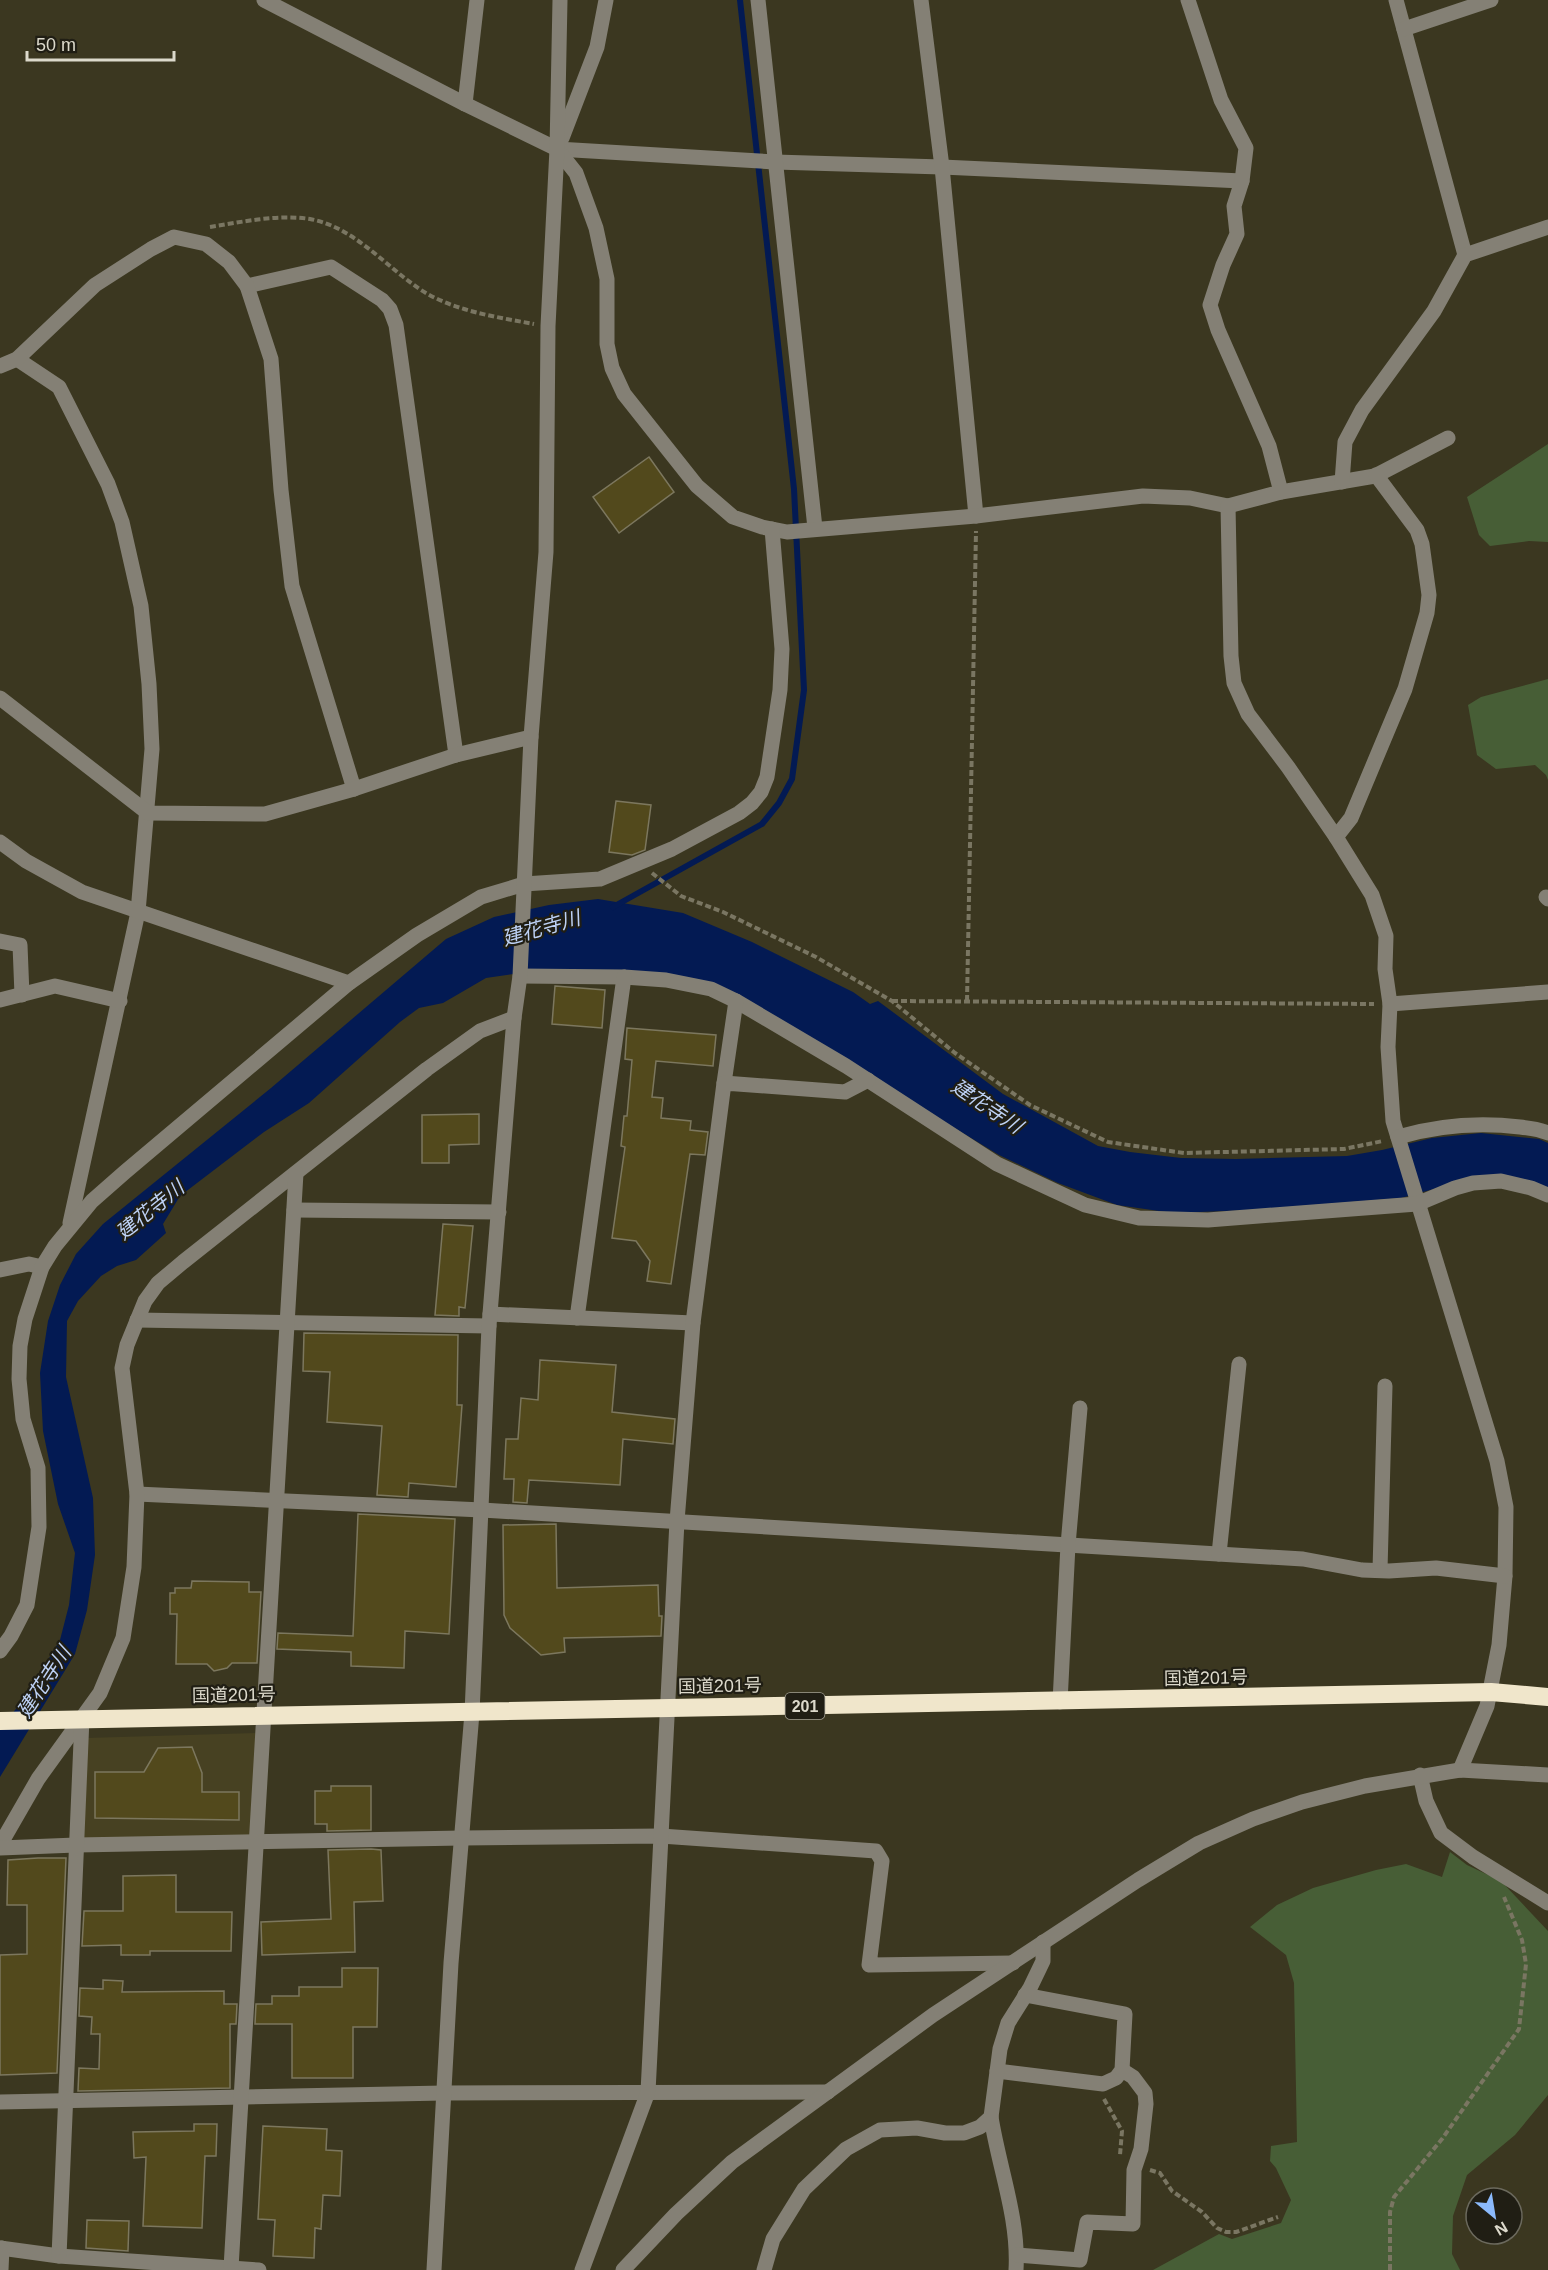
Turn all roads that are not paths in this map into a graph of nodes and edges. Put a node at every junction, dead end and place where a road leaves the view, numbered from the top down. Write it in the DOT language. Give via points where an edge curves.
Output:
graph roads {
  1 [pos="264,0"];
  2 [pos="477,0"];
  3 [pos="560,0"];
  4 [pos="606,0"];
  5 [pos="758,0"];
  6 [pos="921,0"];
  7 [pos="1188,0"];
  8 [pos="1396,0"];
  9 [pos="1491,0"];
  10 [pos="1473,3"];
  11 [pos="1404,29"];
  12 [pos="465,104"];
  13 [pos="557,149"];
  14 [pos="776,162"];
  15 [pos="942,167"];
  16 [pos="1242,181"];
  17 [pos="1548,227"];
  18 [pos="1465,255"];
  19 [pos="247,286"];
  20 [pos="17,359"];
  21 [pos="0,366"];
  22 [pos="1448,438"];
  23 [pos="1376,476"];
  24 [pos="1342,482"];
  25 [pos="1281,492"];
  26 [pos="1228,506"];
  27 [pos="976,516"];
  28 [pos="815,528"];
  29 [pos="772,529"];
  30 [pos="0,698"];
  31 [pos="531,737"];
  32 [pos="456,755"];
  33 [pos="354,789"];
  34 [pos="148,813"];
  35 [pos="1336,837"];
  36 [pos="0,842"];
  37 [pos="524,890"];
  38 [pos="138,912"];
  39 [pos="0,940"];
  40 [pos="520,976"];
  41 [pos="624,977"];
  42 [pos="349,983"];
  43 [pos="1548,992"];
  44 [pos="22,995"];
  45 [pos="0,1000"];
  46 [pos="120,1001"];
  47 [pos="736,1001"];
  48 [pos="1390,1004"];
  49 [pos="514,1018"];
  50 [pos="868,1080"];
  51 [pos="724,1083"];
  52 [pos="1548,1133"];
  53 [pos="1399,1140"];
  54 [pos="296,1173"];
  55 [pos="1548,1195"];
  56 [pos="1416,1200"];
  57 [pos="294,1210"];
  58 [pos="499,1212"];
  59 [pos="69,1226"];
  60 [pos="42,1267"];
  61 [pos="0,1270"];
  62 [pos="577,1318"];
  63 [pos="136,1320"];
  64 [pos="490,1320"];
  65 [pos="287,1323"];
  66 [pos="693,1323"];
  67 [pos="1239,1364"];
  68 [pos="1385,1386"];
  69 [pos="1080,1408"];
  70 [pos="136,1494"];
  71 [pos="276,1500"];
  72 [pos="482,1509"];
  73 [pos="677,1521"];
  74 [pos="1068,1545"];
  75 [pos="1219,1554"];
  76 [pos="1380,1570"];
  77 [pos="1505,1575"];
  78 [pos="0,1651"];
  79 [pos="1491,1692"];
  80 [pos="1548,1697"];
  81 [pos="1060,1702"];
  82 [pos="669,1708"];
  83 [pos="472,1713"];
  84 [pos="262,1715"];
  85 [pos="82,1718"];
  86 [pos="0,1721"];
  87 [pos="1460,1770"];
  88 [pos="1548,1774"];
  89 [pos="1420,1775"];
  90 [pos="661,1836"];
  91 [pos="462,1838"];
  92 [pos="255,1841"];
  93 [pos="76,1845"];
  94 [pos="0,1846"];
  95 [pos="1548,1903"];
  96 [pos="1043,1942"];
  97 [pos="1013,1963"];
  98 [pos="1025,1995"];
  99 [pos="1122,2070"];
  100 [pos="997,2071"];
  101 [pos="648,2091"];
  102 [pos="828,2092"];
  103 [pos="444,2093"];
  104 [pos="241,2097"];
  105 [pos="64,2100"];
  106 [pos="0,2102"];
  107 [pos="991,2117"];
  108 [pos="1,2248"];
  109 [pos="59,2256"];
  110 [pos="1017,2263"];
  111 [pos="184,2267"];
  112 [pos="231,2268"];
  113 [pos="1,2270"];
  114 [pos="259,2270"];
  115 [pos="434,2270"];
  116 [pos="582,2270"];
  117 [pos="623,2270"];
  118 [pos="764,2270"];
  1 -- 12 [label="street"];
  2 -- 12 [label="street"];
  3 -- 13 [label="street"];
  4 -- 13 [label="street" via="597,47"];
  5 -- 14 [label="street"];
  6 -- 15 [label="street"];
  7 -- 16 [label="street" via="1221,100 1246,148"];
  8 -- 11 [label="street"];
  9 -- 10 [label="street"];
  10 -- 11 [label="street"];
  11 -- 18 [label="street"];
  12 -- 13 [label="street"];
  13 -- 14 [label="street"];
  13 -- 29 [label="street" via="576,173 596,228 607,279 607,344 624,394 697,486 733,517"];
  13 -- 31 [label="street" via="548,326 546,552"];
  14 -- 15 [label="street"];
  14 -- 28 [label="street"];
  15 -- 16 [label="street"];
  15 -- 27 [label="street"];
  16 -- 25 [label="street" via="1234,206 1237,234 1210,305 1269,446"];
  17 -- 18 [label="street"];
  18 -- 24 [label="street" via="1434,311 1362,410 1345,441"];
  19 -- 20 [label="street" via="229,262 206,244 174,237 95,285"];
  19 -- 32 [label="street" via="331,267 390,309 396,325"];
  19 -- 33 [label="street" via="271,359 292,586"];
  20 -- 21 [label="street"];
  20 -- 34 [label="street" via="58,387 108,484 122,522 141,606 149,684 152,749"];
  22 -- 23 [label="street"];
  23 -- 24 [label="street"];
  23 -- 35 [label="street" via="1417,530 1429,595 1428,613 1405,689 1351,818"];
  24 -- 25 [label="street"];
  25 -- 26 [label="street"];
  26 -- 27 [label="street" via="1190,498 1143,496"];
  26 -- 35 [label="street" via="1234,683 1248,714"];
  27 -- 28 [label="street"];
  28 -- 29 [label="street" via="788,532"];
  29 -- 37 [label="street" via="782,649 780,690 767,777 761,792 739,813 640,863 600,879"];
  30 -- 34 [label="street"];
  31 -- 32 [label="street"];
  31 -- 37 [label="street"];
  32 -- 33 [label="street"];
  33 -- 34 [label="street" via="266,814"];
  34 -- 38 [label="street"];
  35 -- 48 [label="street" via="1372,896 1386,936"];
  36 -- 38 [label="street" via="82,892"];
  37 -- 40 [label="street"];
  37 -- 42 [label="street" via="481,897 417,935"];
  38 -- 42 [label="street"];
  38 -- 46 [label="street"];
  39 -- 44 [label="street" via="20,945"];
  40 -- 41 [label="street"];
  40 -- 49 [label="street"];
  41 -- 47 [label="street" via="711,989"];
  41 -- 62 [label="street"];
  42 -- 59 [label="street" via="100,1194"];
  43 -- 48 [label="street"];
  44 -- 45 [label="street"];
  44 -- 46 [label="street" via="56,986"];
  46 -- 59 [label="street"];
  47 -- 50 [label="street"];
  47 -- 51 [label="street"];
  48 -- 53 [label="street" via="1393,1121"];
  49 -- 54 [label="street" via="480,1031"];
  49 -- 58 [label="street"];
  50 -- 51 [label="street" via="845,1092"];
  50 -- 56 [label="street" via="997,1164 1085,1205 1139,1218 1208,1220"];
  51 -- 66 [label="street"];
  52 -- 53 [label="street" via="1499,1124 1454,1125 1422,1130"];
  53 -- 56 [label="street"];
  54 -- 57 [label="street"];
  54 -- 63 [label="street" via="158,1283"];
  55 -- 56 [label="street" via="1501,1181 1473,1183"];
  56 -- 77 [label="street" via="1497,1461 1506,1507"];
  57 -- 58 [label="street"];
  57 -- 65 [label="street"];
  58 -- 64 [label="street"];
  59 -- 60 [label="street"];
  60 -- 61 [label="street" via="30,1264"];
  60 -- 78 [label="street" via="25,1319 19,1379 23,1419 38,1468 39,1527 27,1605"];
  62 -- 64 [label="street"];
  62 -- 66 [label="street"];
  63 -- 65 [label="street"];
  63 -- 70 [label="street" via="122,1368"];
  64 -- 65 [label="street"];
  64 -- 72 [label="street"];
  65 -- 71 [label="street"];
  66 -- 73 [label="street"];
  67 -- 75 [label="street"];
  68 -- 76 [label="street"];
  69 -- 74 [label="street"];
  70 -- 71 [label="street"];
  70 -- 85 [label="street" via="134,1567 123,1638 100,1693"];
  71 -- 72 [label="street"];
  71 -- 84 [label="street"];
  72 -- 73 [label="street"];
  72 -- 83 [label="street"];
  73 -- 74 [label="street"];
  73 -- 82 [label="street"];
  74 -- 75 [label="street"];
  74 -- 81 [label="street"];
  75 -- 76 [label="street" via="1303,1559"];
  76 -- 77 [label="street" via="1436,1568"];
  77 -- 79 [label="street"];
  79 -- 80 [label="highway, 国道201号 / 201"];
  79 -- 81 [label="highway, 国道201号 / 201"];
  79 -- 87 [label="street"];
  81 -- 82 [label="highway, 国道201号 / 201"];
  82 -- 83 [label="highway, 国道201号 / 201"];
  82 -- 90 [label="street"];
  83 -- 84 [label="highway, 国道201号 / 201"];
  83 -- 91 [label="street"];
  84 -- 85 [label="highway, 国道201号 / 201"];
  84 -- 92 [label="street"];
  85 -- 86 [label="highway, 国道201号 / 201"];
  85 -- 93 [label="street"];
  85 -- 94 [label="street" via="38,1779"];
  87 -- 88 [label="street"];
  87 -- 89 [label="street"];
  89 -- 95 [label="street" via="1440,1833"];
  89 -- 96 [label="street" via="1302,1802 1253,1819 1199,1843"];
  90 -- 91 [label="street"];
  90 -- 97 [label="street" via="876,1851 882,1861 869,1965"];
  90 -- 101 [label="street"];
  91 -- 92 [label="street"];
  91 -- 103 [label="street"];
  92 -- 93 [label="street"];
  92 -- 104 [label="street"];
  93 -- 94 [label="street"];
  93 -- 105 [label="street"];
  96 -- 97 [label="street"];
  96 -- 98 [label="street" via="1043,1961"];
  97 -- 102 [label="street" via="933,2015"];
  98 -- 99 [label="street" via="1125,2014"];
  98 -- 100 [label="street" via="1008,2023"];
  99 -- 100 [label="street" via="1103,2084"];
  99 -- 110 [label="street" via="1145,2093 1146,2104 1141,2149 1134,2170 1132,2224 1087,2222 1080,2260"];
  100 -- 107 [label="street"];
  101 -- 102 [label="street"];
  101 -- 103 [label="street"];
  101 -- 116 [label="street"];
  102 -- 117 [label="street" via="732,2162"];
  103 -- 104 [label="street"];
  103 -- 115 [label="street"];
  104 -- 105 [label="street"];
  104 -- 112 [label="street"];
  105 -- 106 [label="street"];
  105 -- 109 [label="street"];
  107 -- 110 [label="street" via="1013,2214"];
  107 -- 118 [label="street" via="964,2133 917,2128 880,2130 846,2149 804,2189 772,2240"];
  108 -- 109 [label="street"];
  108 -- 113 [label="street"];
  109 -- 111 [label="street"];
  111 -- 112 [label="street"];
  112 -- 114 [label="street"];
}
